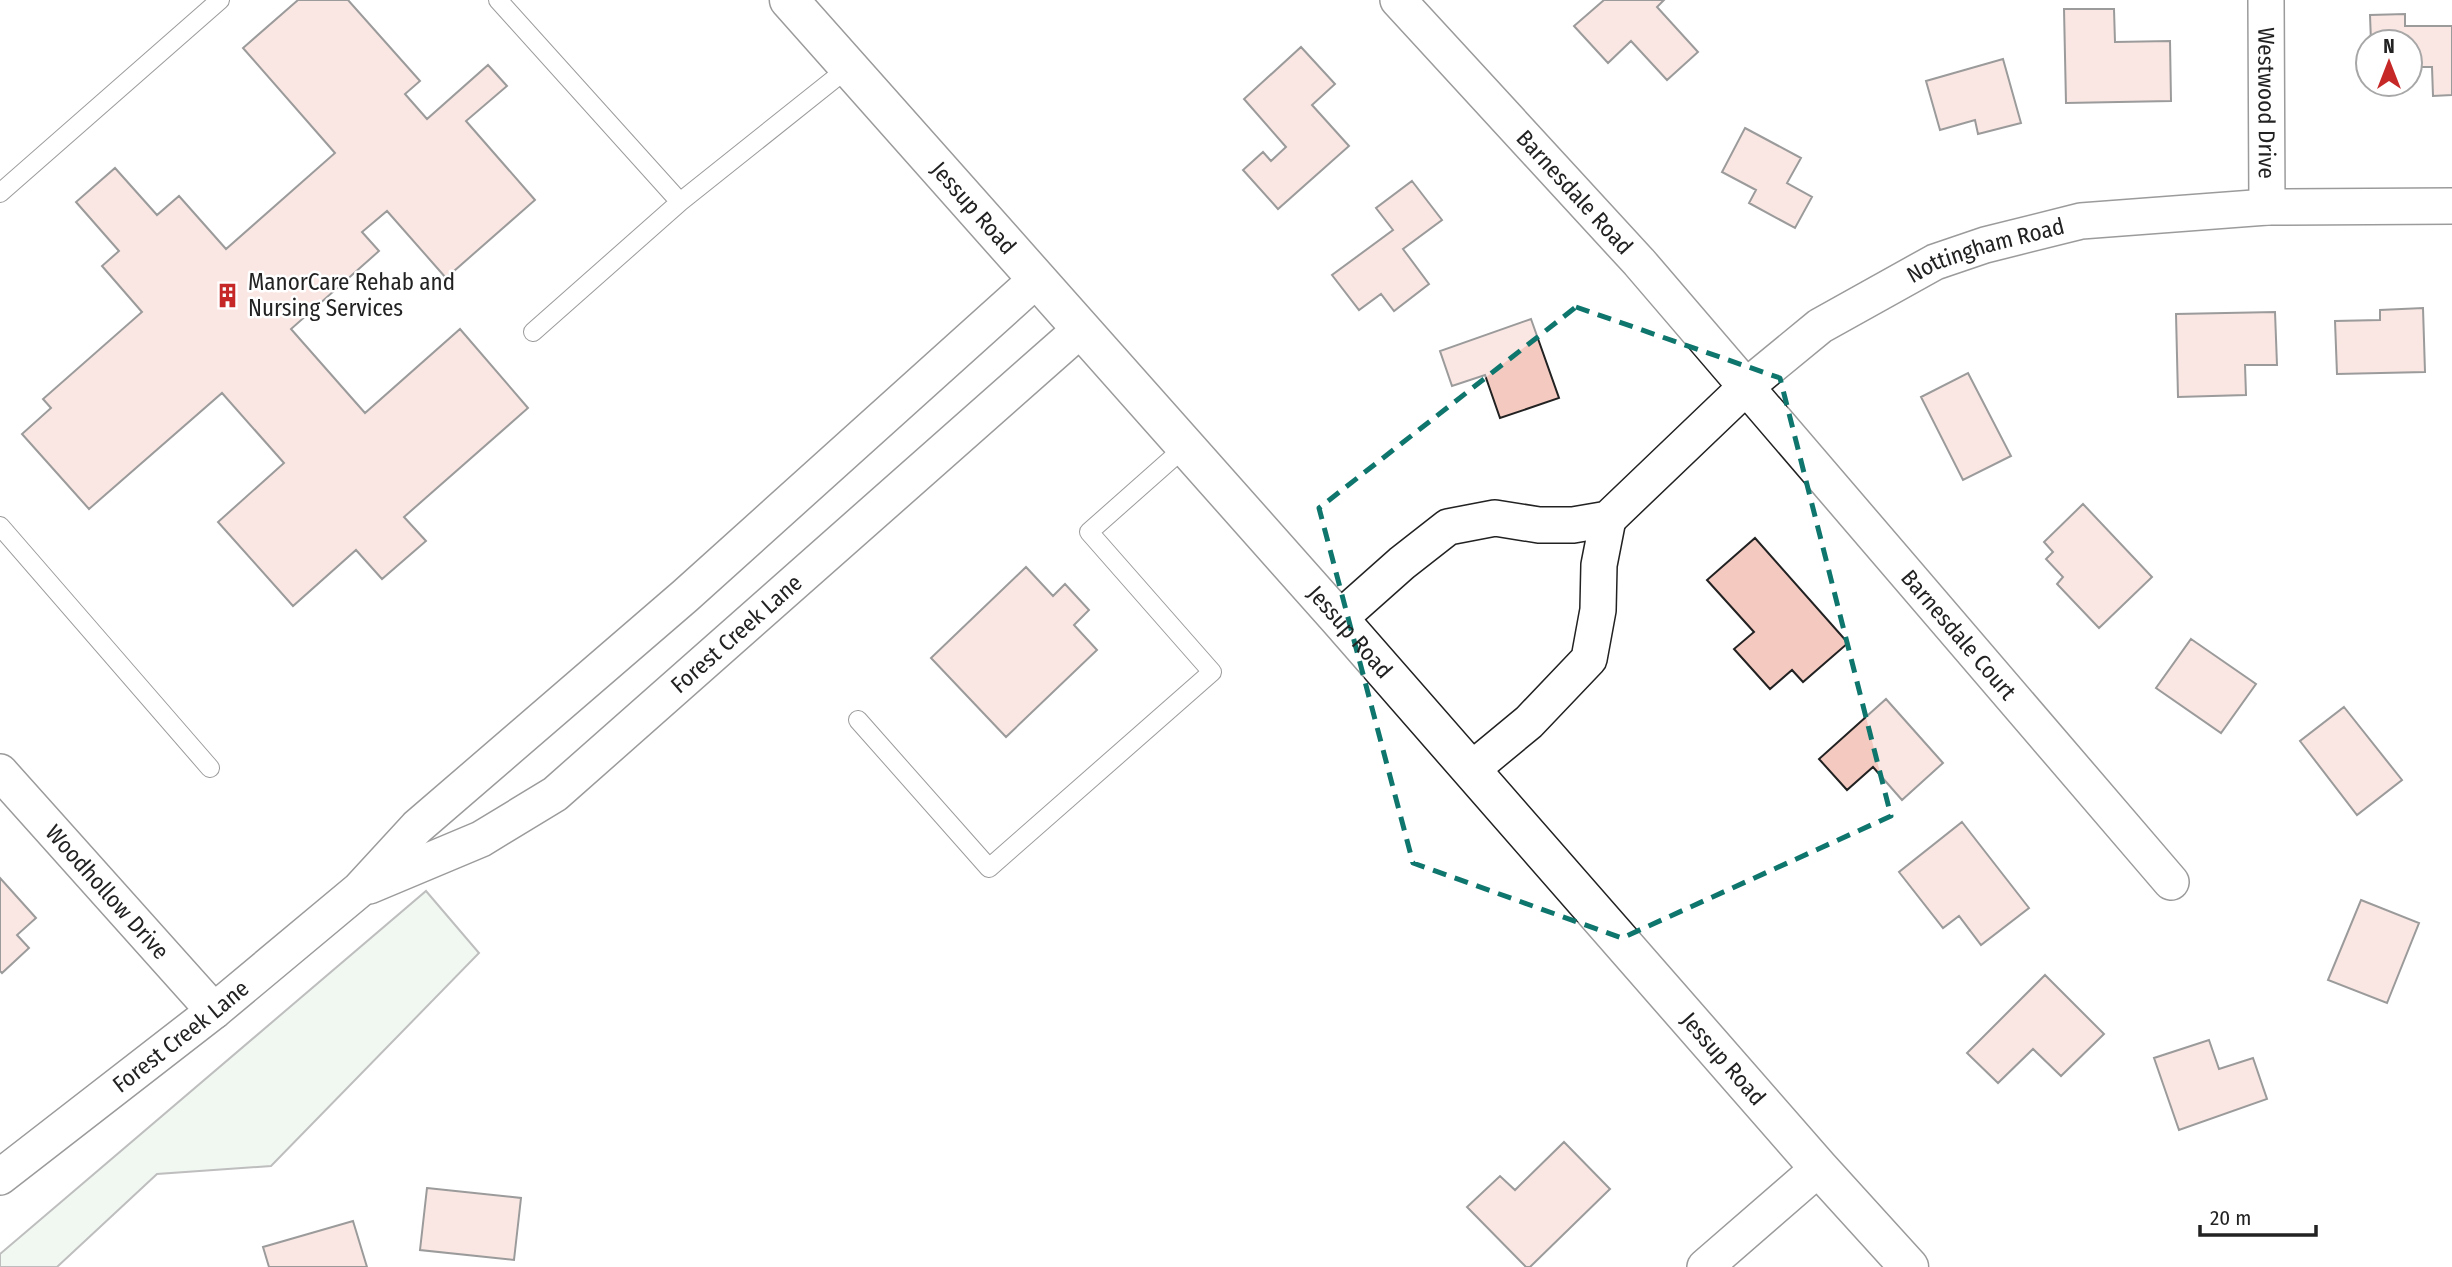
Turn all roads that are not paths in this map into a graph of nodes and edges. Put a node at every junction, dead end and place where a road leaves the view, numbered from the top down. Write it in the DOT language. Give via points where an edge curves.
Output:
graph roads {
  1 [pos="220,0"];
  2 [pos="498,0"];
  3 [pos="789,0"];
  4 [pos="1398,0"];
  5 [pos="2266,0"];
  6 [pos="848,68"];
  7 [pos="0,193"];
  8 [pos="680,202"];
  9 [pos="2452,206"];
  10 [pos="2267,207"];
  11 [pos="1037,279"];
  12 [pos="1081,329"];
  13 [pos="533,332"];
  14 [pos="1747,386"];
  15 [pos="1185,447"];
  16 [pos="1608,519"];
  17 [pos="0,526"];
  18 [pos="1339,619"];
  19 [pos="858,720"];
  20 [pos="210,768"];
  21 [pos="1471,770"];
  22 [pos="0,772"];
  23 [pos="2171,882"];
  24 [pos="359,890"];
  25 [pos="214,1011"];
  26 [pos="1819,1168"];
  27 [pos="0,1177"];
  28 [pos="1705,1267"];
  29 [pos="1909,1267"];
  1 -- 7 [label="lane"];
  2 -- 8 [label="lane"];
  3 -- 6 [label="street, Jessup Road"];
  4 -- 14 [label="street, Barnesdale Road"];
  5 -- 10 [label="street, Westwood Drive"];
  6 -- 8 [label="lane"];
  6 -- 11 [label="street, Jessup Road"];
  8 -- 13 [label="lane"];
  9 -- 10 [label="street, Nottingham Road"];
  10 -- 14 [label="street, Nottingham Road" via="2081,220 1934,262 1820,326"];
  11 -- 12 [label="street, Jessup Road"];
  11 -- 24 [label="street, Forest Creek Lane" via="685,596 417,827"];
  12 -- 15 [label="street, Jessup Road"];
  12 -- 24 [label="street, Forest Creek Lane" via="555,794 481,839"];
  14 -- 16 [label="street, Nottingham Road"];
  14 -- 23 [label="street, Barnesdale Court"];
  15 -- 18 [label="street, Jessup Road"];
  15 -- 19 [label="lane" via="1089,532 1212,671 989,868"];
  16 -- 18 [label="street" via="1573,526 1495,519 1448,527"];
  16 -- 21 [label="street" via="1589,659 1529,722"];
  17 -- 20 [label="lane"];
  18 -- 21 [label="street, Jessup Road"];
  21 -- 26 [label="street, Jessup Road"];
  22 -- 25 [label="street, Woodhollow Drive"];
  24 -- 25 [label="street, Forest Creek Lane"];
  25 -- 27 [label="street, Forest Creek Lane"];
  26 -- 28 [label="street"];
  26 -- 29 [label="street, Jessup Road"];
}
